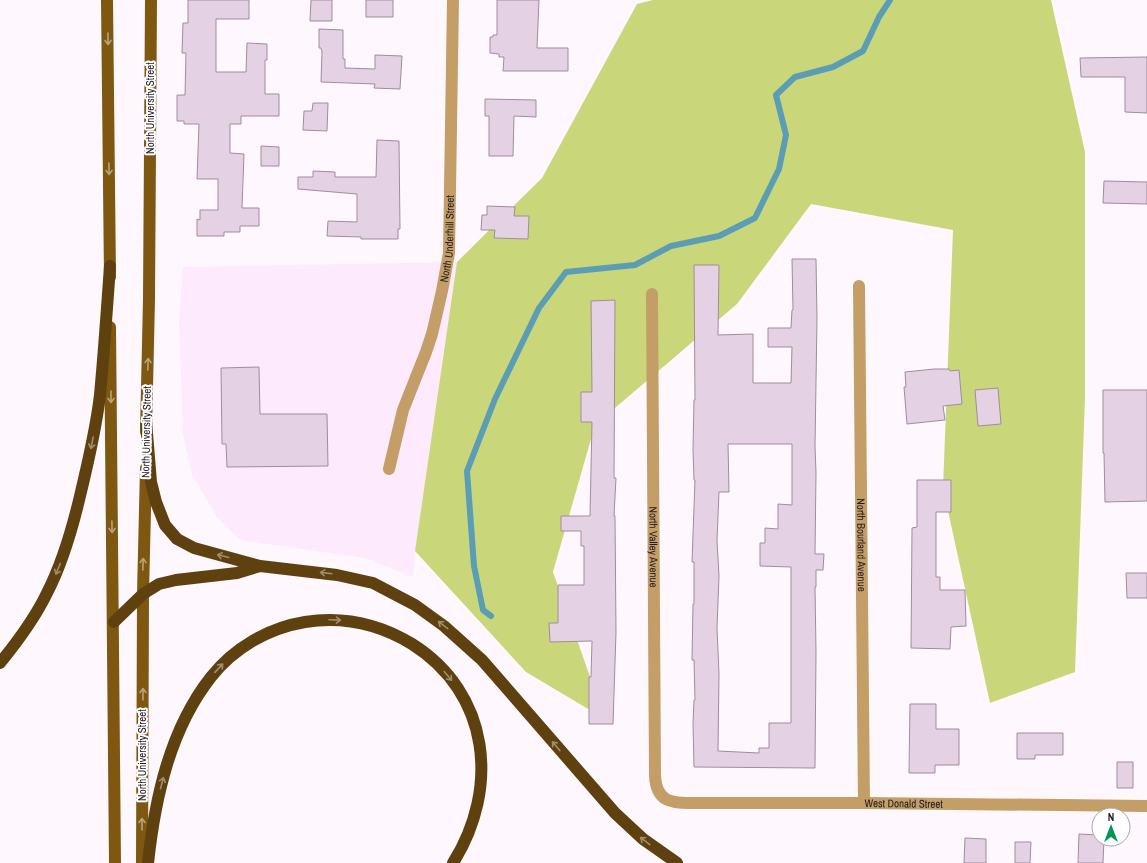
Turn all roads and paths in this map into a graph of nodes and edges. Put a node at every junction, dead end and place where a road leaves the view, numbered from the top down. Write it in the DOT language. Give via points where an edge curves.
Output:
graph roads {
  1 [pos="107,0"];
  2 [pos="151,0"];
  3 [pos="453,0"];
  4 [pos="110,266"];
  5 [pos="859,286"];
  6 [pos="652,294"];
  7 [pos="146,421"];
  8 [pos="389,469"];
  9 [pos="260,566"];
  10 [pos="142,594"];
  11 [pos="114,622"];
  12 [pos="0,663"];
  13 [pos="663,798"];
  14 [pos="864,803"];
  15 [pos="1147,806"];
  16 [pos="115,863"];
  17 [pos="142,863"];
  18 [pos="148,863"];
  19 [pos="453,863"];
  20 [pos="677,863"];
  1 -- 4 [label="main road, one-way"];
  7 -- 2 [label="main road, North University Street, one-way" via="150,293"];
  3 -- 8 [label="street, North Underhill Street" via="449,253 432,334 403,410"];
  4 -- 11 [label="main road, one-way"];
  4 -- 12 [label="highway, one-way" via="98,408 72,528 59,568 47,594 21,637"];
  5 -- 14 [label="street, North Bourland Avenue"];
  6 -- 13 [label="street, North Valley Avenue" via="655,775 657,788"];
  9 -- 7 [label="highway, one-way" via="194,548 170,532 158,510 153,493"];
  10 -- 7 [label="main road, North University Street, one-way"];
  9 -- 10 [label="highway" via="237,573 167,582"];
  20 -- 9 [label="highway, one-way" via="643,839 615,813 482,660 435,619 415,605 373,583 337,575"];
  10 -- 11 [label="highway"];
  17 -- 10 [label="main road, North University Street, one-way"];
  11 -- 16 [label="main road"];
  13 -- 14 [label="street, West Donald Street" via="679,803"];
  14 -- 15 [label="street, West Donald Street"];
  18 -- 19 [label="highway, one-way" via="153,826 167,765 182,724 212,676 235,653 265,634 299,623 332,620 379,627 415,646 446,673 470,712 480,746 482,782 470,830"];
}
